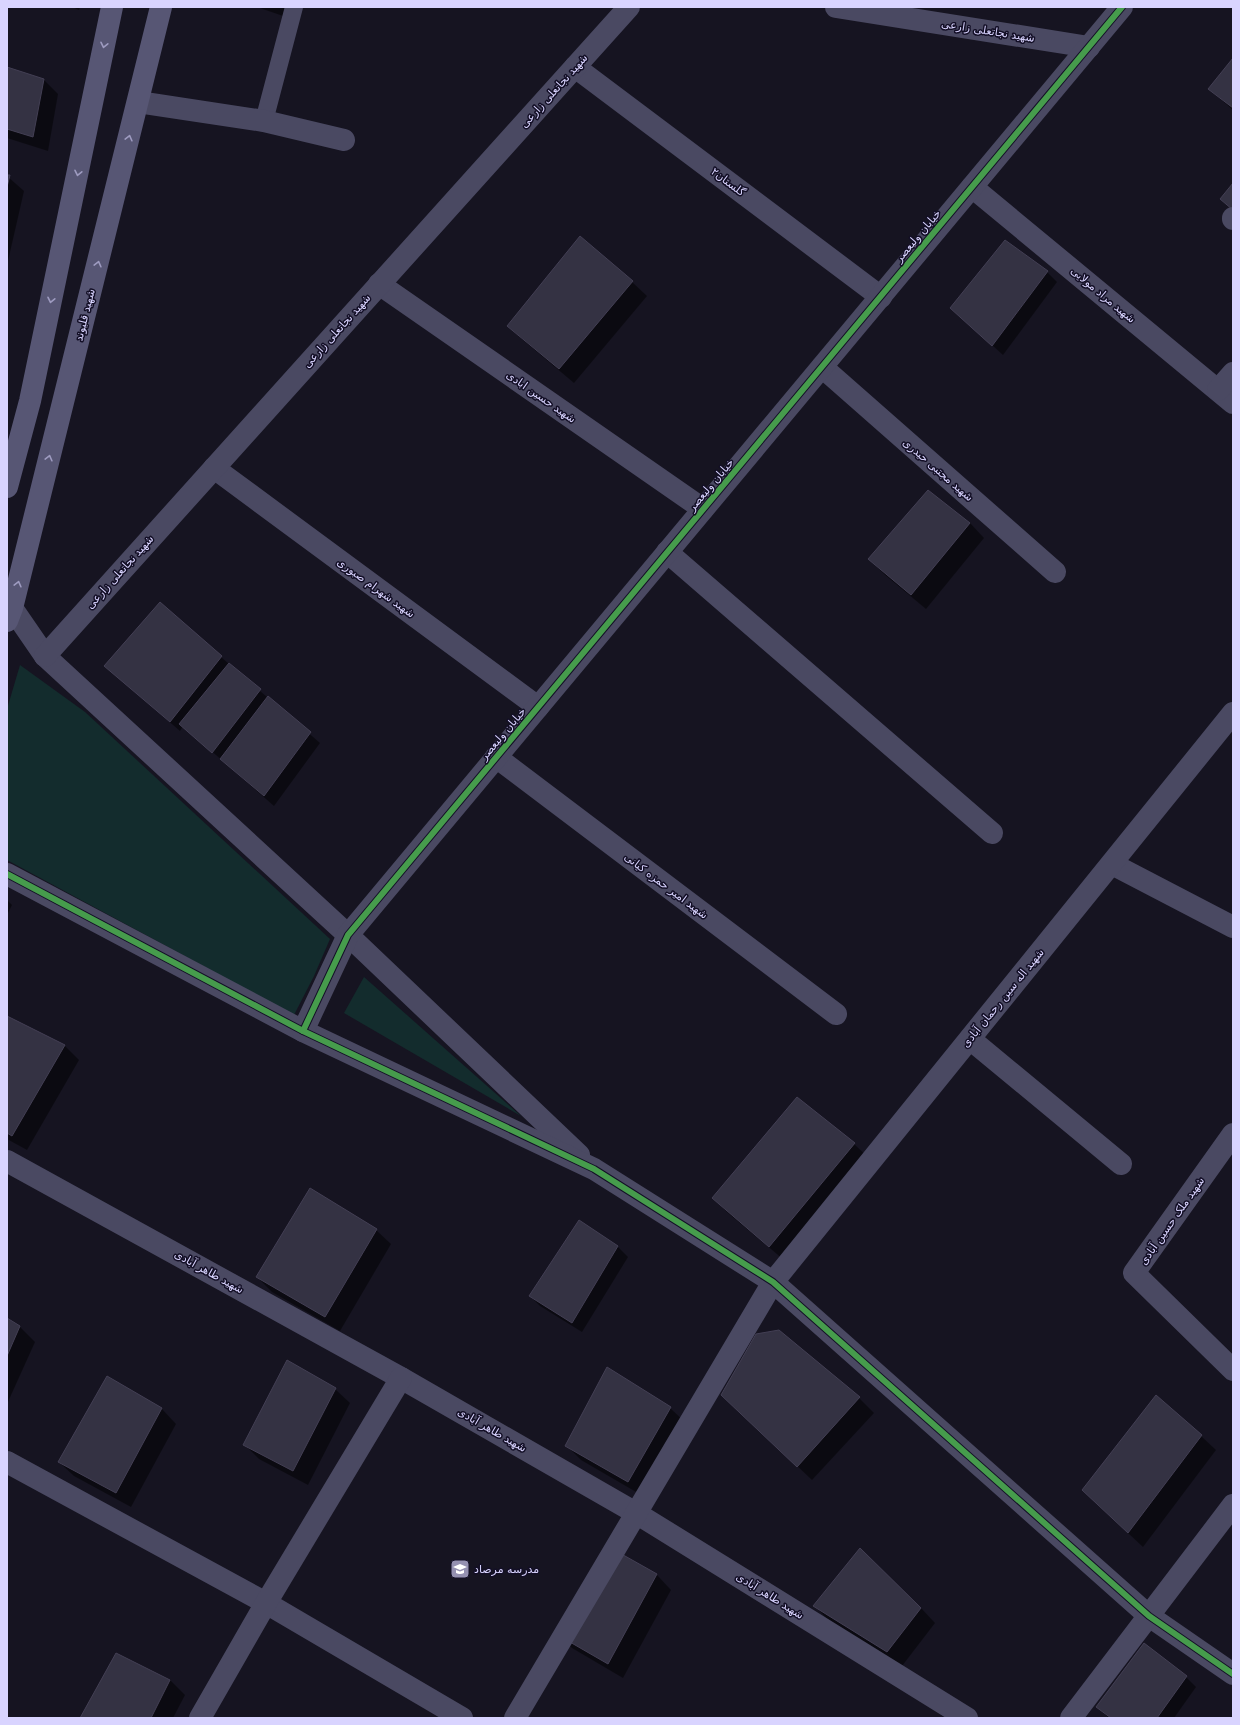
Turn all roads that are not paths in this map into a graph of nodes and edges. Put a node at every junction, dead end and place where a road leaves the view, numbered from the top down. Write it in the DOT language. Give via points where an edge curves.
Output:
graph roads {
  1 [pos="112,7"];
  2 [pos="161,7"];
  3 [pos="294,7"];
  4 [pos="629,7"];
  5 [pos="836,7"];
  6 [pos="1122,7"];
  7 [pos="1089,47"];
  8 [pos="575,66"];
  9 [pos="138,102"];
  10 [pos="264,121"];
  11 [pos="344,140"];
  12 [pos="972,187"];
  13 [pos="379,284"];
  14 [pos="881,296"];
  15 [pos="822,367"];
  16 [pos="1233,373"];
  17 [pos="1225,397"];
  18 [pos="214,468"];
  19 [pos="7,488"];
  20 [pos="703,510"];
  21 [pos="668,552"];
  22 [pos="1055,572"];
  23 [pos="9,611"];
  24 [pos="45,656"];
  25 [pos="538,707"];
  26 [pos="1233,713"];
  27 [pos="496,758"];
  28 [pos="992,833"];
  29 [pos="1112,864"];
  30 [pos="7,874"];
  31 [pos="1233,927"];
  32 [pos="348,936"];
  33 [pos="836,1014"];
  34 [pos="303,1031"];
  35 [pos="970,1039"];
  36 [pos="1233,1134"];
  37 [pos="7,1161"];
  38 [pos="1121,1164"];
  39 [pos="594,1169"];
  40 [pos="773,1282"];
  41 [pos="1233,1370"];
  42 [pos="401,1378"];
  43 [pos="7,1462"];
  44 [pos="1233,1505"];
  45 [pos="636,1513"];
  46 [pos="266,1603"];
  47 [pos="1149,1616"];
  48 [pos="1233,1674"];
  49 [pos="200,1718"];
  50 [pos="462,1718"];
  51 [pos="515,1718"];
  52 [pos="967,1718"];
  53 [pos="1072,1718"];
  1 -- 19 [label="main road, one-way" via="30,401"];
  2 -- 9 [label="main road, شهید قلیوند"];
  3 -- 10 [label="lane"];
  4 -- 8 [label="street, شهید نجاتعلی زارعی"];
  5 -- 7 [label="street, شهید نجاتعلی زارعی"];
  6 -- 7 [label="street"];
  7 -- 12 [label="street, خیابان ولیعصر"];
  8 -- 13 [label="street, شهید نجاتعلی زارعی"];
  8 -- 14 [label="street, گلستان۲"];
  9 -- 10 [label="street"];
  23 -- 9 [label="main road, شهید قلیوند, one-way"];
  10 -- 11 [label="street"];
  12 -- 14 [label="street, خیابان ولیعصر"];
  12 -- 17 [label="street, شهید مراد مولایی"];
  13 -- 18 [label="street, شهید نجاتعلی زارعی"];
  13 -- 20 [label="street, شهید حسین ابادی"];
  14 -- 15 [label="street, خیابان ولیعصر"];
  15 -- 20 [label="street, خیابان ولیعصر"];
  15 -- 22 [label="street, شهید مجتبی حیدری"];
  16 -- 17 [label="street"];
  18 -- 24 [label="street, شهید نجاتعلی زارعی"];
  18 -- 25 [label="street, شهید شهرام صبوری"];
  20 -- 21 [label="street, خیابان ولیعصر"];
  21 -- 25 [label="street, خیابان ولیعصر"];
  21 -- 28 [label="street"];
  23 -- 24 [label="street"];
  24 -- 32 [label="street"];
  25 -- 27 [label="street, خیابان ولیعصر"];
  26 -- 29 [label="street, شهید اله سین رحمان آبادی"];
  27 -- 32 [label="street, خیابان ولیعصر"];
  27 -- 33 [label="street, شهید امیر حمزه کیانی"];
  29 -- 31 [label="street"];
  29 -- 35 [label="street, شهید اله سین رحمان آبادی"];
  30 -- 34 [label="street"];
  32 -- 34 [label="street, خیابان ولیعصر"];
  32 -- 39 [label="street"];
  34 -- 39 [label="street"];
  35 -- 38 [label="street"];
  35 -- 40 [label="street, شهید اله سین رحمان آبادی"];
  36 -- 41 [label="street, شهید ملک حسین آبادی" via="1134,1273"];
  37 -- 42 [label="street, شهید طاهر آبادی"];
  39 -- 40 [label="street"];
  40 -- 45 [label="street, شهید اله سین رحمان آبادی"];
  40 -- 47 [label="street"];
  42 -- 45 [label="street, شهید طاهر آبادی"];
  42 -- 46 [label="street"];
  43 -- 46 [label="street"];
  44 -- 47 [label="street"];
  45 -- 51 [label="street, شهید اله سین رحمان آبادی"];
  45 -- 52 [label="street, شهید طاهر آبادی"];
  46 -- 49 [label="street"];
  46 -- 50 [label="street"];
  47 -- 48 [label="street"];
  47 -- 53 [label="street"];
}
